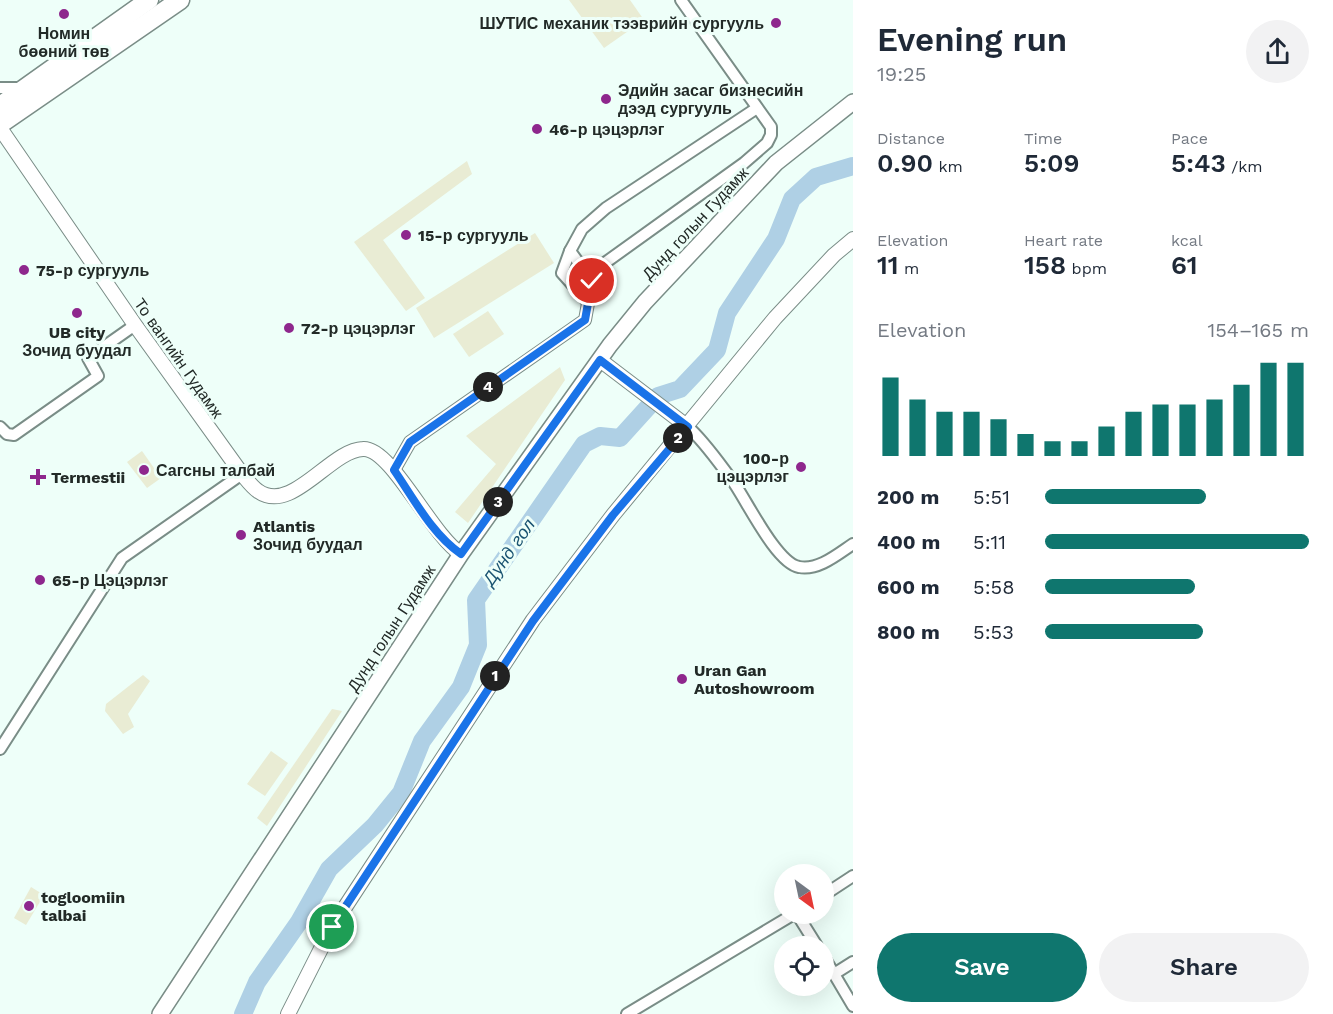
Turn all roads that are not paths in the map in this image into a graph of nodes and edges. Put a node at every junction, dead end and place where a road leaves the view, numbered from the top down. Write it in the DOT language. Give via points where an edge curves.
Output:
graph roads {
  1 [pos="149,0"];
  2 [pos="180,0"];
  3 [pos="681,0"];
  4 [pos="29,86"];
  5 [pos="0,88"];
  6 [pos="853,102"];
  7 [pos="0,106"];
  8 [pos="757,108"];
  9 [pos="0,126"];
  10 [pos="853,239"];
  11 [pos="570,251"];
  12 [pos="592,281"];
  13 [pos="588,302"];
  14 [pos="135,326"];
  15 [pos="605,364"];
  16 [pos="683,424"];
  17 [pos="0,427"];
  18 [pos="394,470"];
  19 [pos="242,474"];
  20 [pos="853,544"];
  21 [pos="461,554"];
  22 [pos="0,749"];
  23 [pos="853,876"];
  24 [pos="834,888"];
  25 [pos="779,924"];
  26 [pos="853,963"];
  27 [pos="834,974"];
  28 [pos="853,1006"];
  29 [pos="160,1014"];
  30 [pos="288,1014"];
  31 [pos="627,1014"];
  1 -- 4 [label="highway"];
  2 -- 9 [label="highway"];
  3 -- 8 [label="street"];
  4 -- 5 [label="street"];
  4 -- 7 [label="highway"];
  6 -- 15 [label="main road, Дунд голын Гудамж" via="776,163 645,302"];
  8 -- 11 [label="street" via="606,208 582,229"];
  8 -- 12 [label="street" via="771,127 767,142 744,164 602,265"];
  9 -- 14 [label="street, То вангийн Гудамж"];
  10 -- 16 [label="street" via="775,318"];
  11 -- 12 [label="street"];
  11 -- 13 [label="street" via="562,273"];
  12 -- 13 [label="street"];
  13 -- 18 [label="street" via="585,320 410,442"];
  14 -- 17 [label="street" via="88,358 98,376 14,435"];
  14 -- 19 [label="street, То вангийн Гудамж"];
  15 -- 16 [label="street"];
  15 -- 21 [label="main road, Дунд голын Гудамж"];
  16 -- 20 [label="street" via="732,481 778,551 791,564 815,566"];
  16 -- 30 [label="street" via="572,567 488,686 332,927"];
  18 -- 19 [label="street, То вангийн Гудамж" via="382,456 365,448 348,452 285,495 271,496 258,491"];
  18 -- 21 [label="street" via="434,528"];
  19 -- 22 [label="street" via="122,558"];
  21 -- 29 [label="main road, Дунд голын Гудамж"];
  23 -- 24 [label="street"];
  25 -- 31 [label="street"];
  26 -- 27 [label="street"];
  27 -- 28 [label="street"];
}
